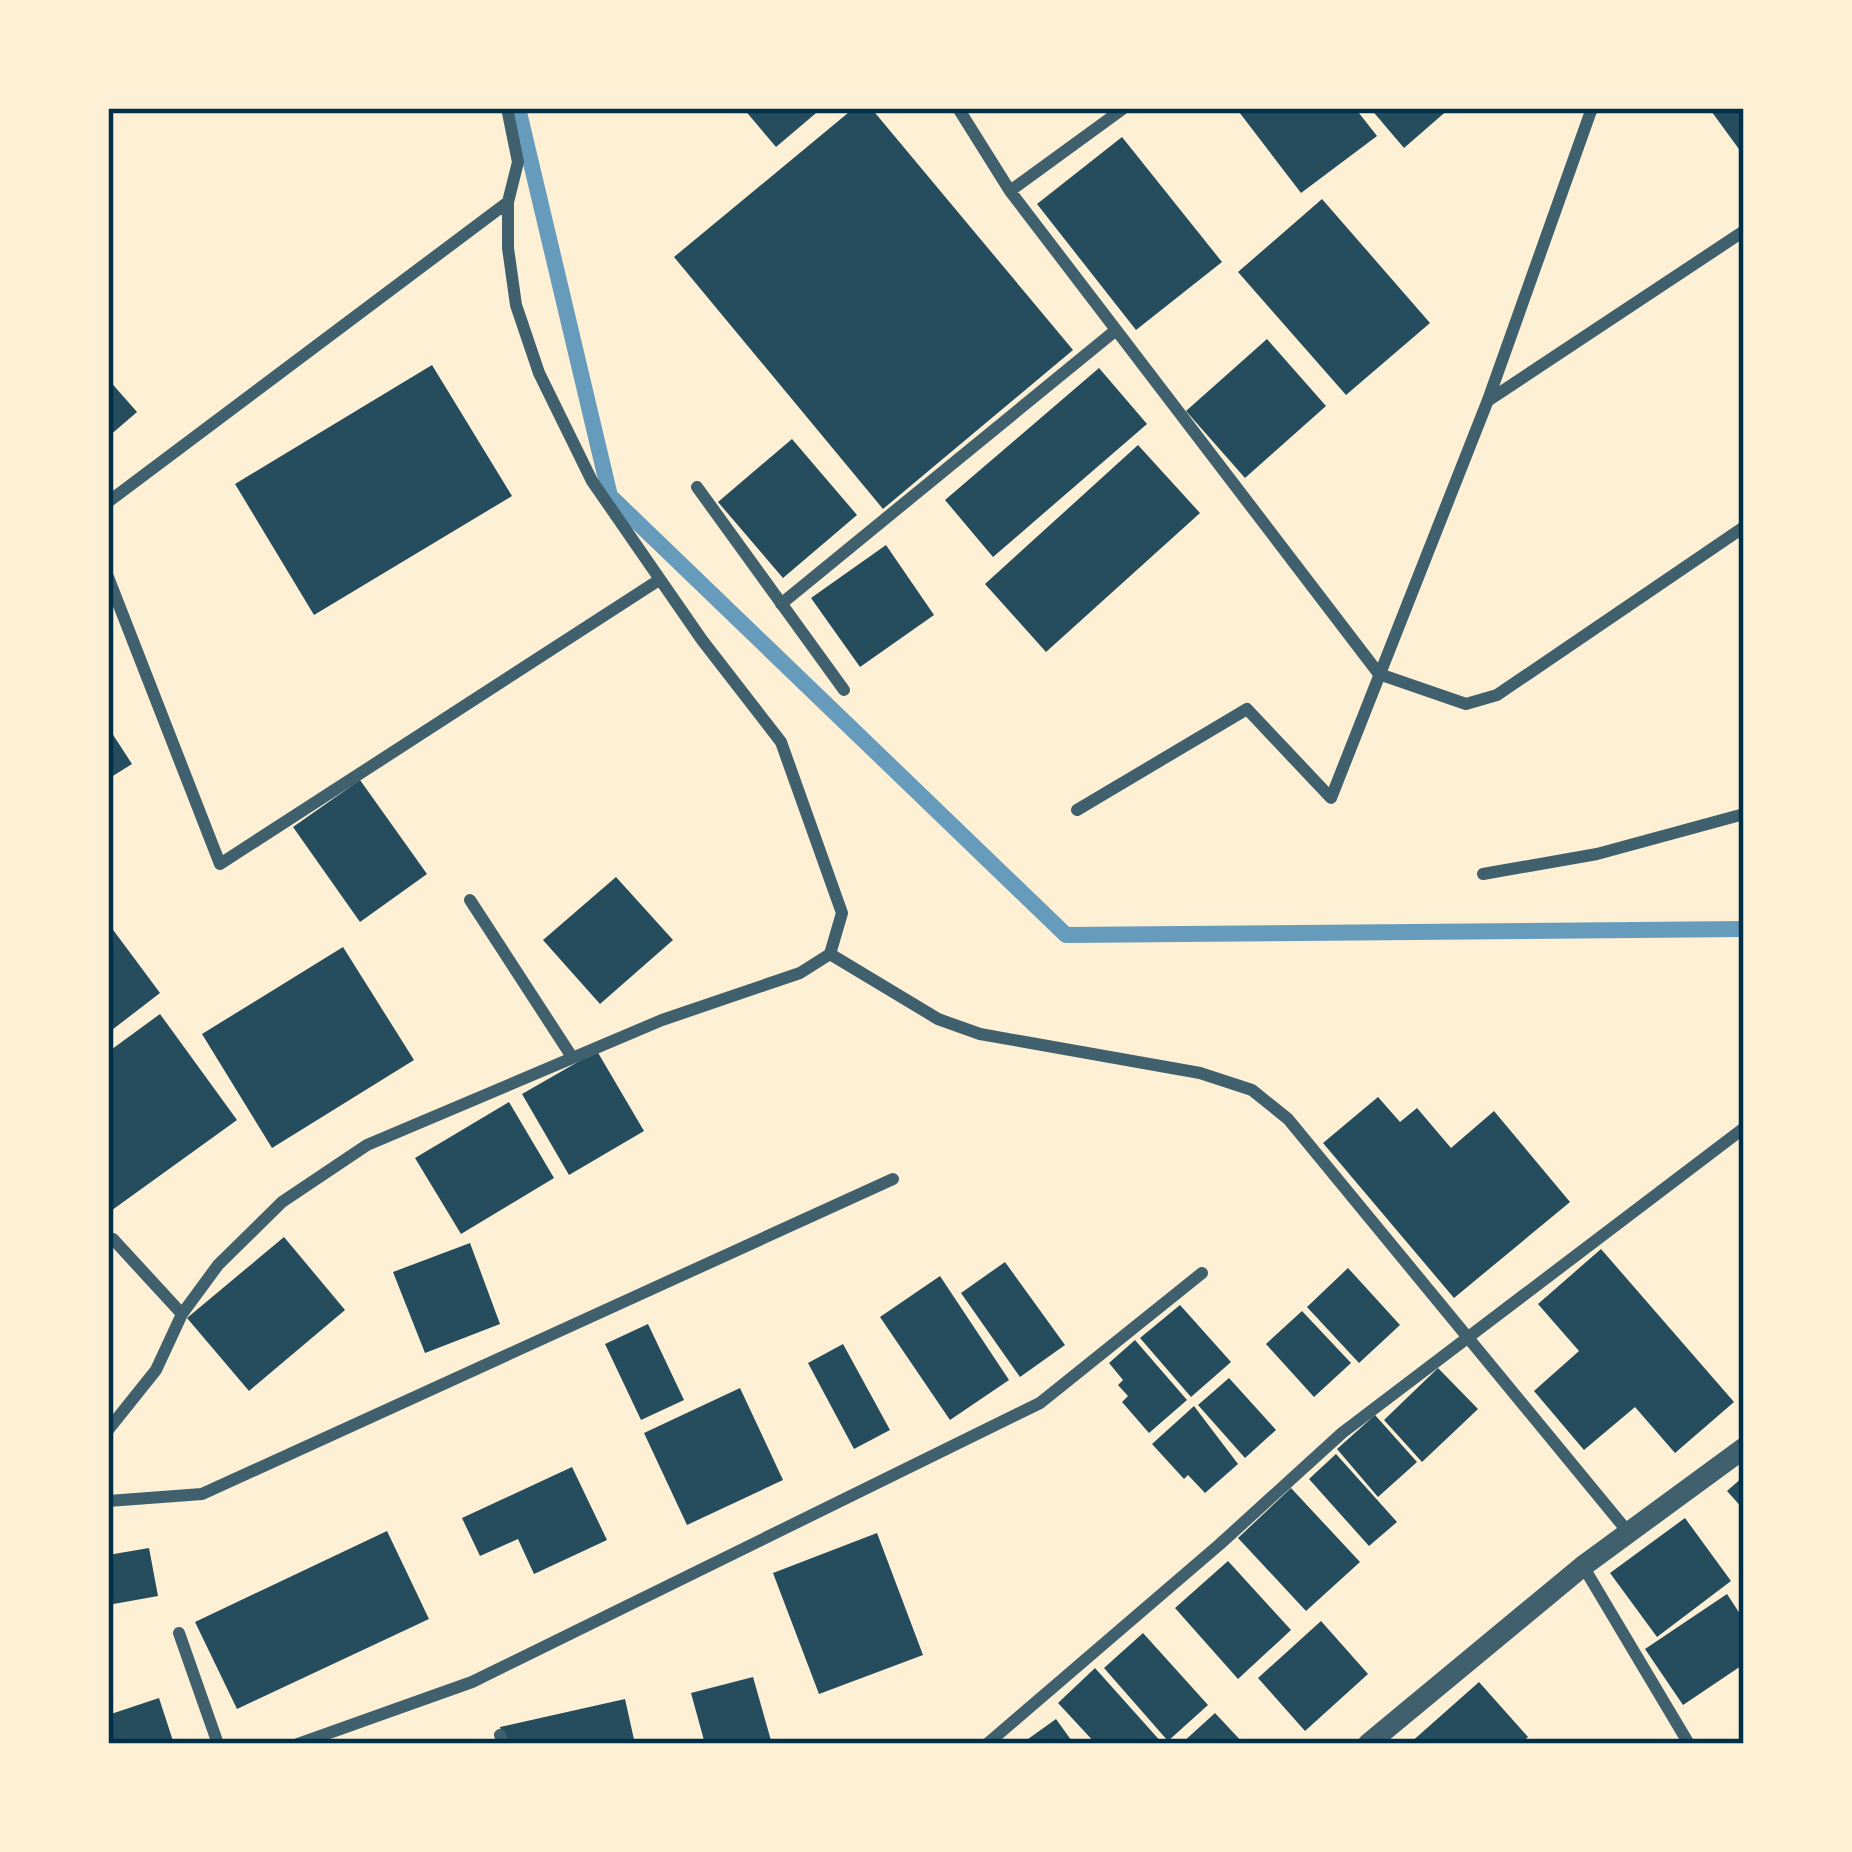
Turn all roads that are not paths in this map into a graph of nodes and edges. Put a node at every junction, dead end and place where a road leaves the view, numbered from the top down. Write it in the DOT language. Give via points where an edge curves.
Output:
graph roads {
  1 [pos="508,108"];
  2 [pos="958,108"];
  3 [pos="1124,108"];
  4 [pos="1592,108"];
  5 [pos="1010,191"];
  6 [pos="508,202"];
  7 [pos="1744,231"];
  8 [pos="1116,329"];
  9 [pos="1488,400"];
  10 [pos="697,487"];
  11 [pos="108,502"];
  12 [pos="1744,527"];
  13 [pos="108,577"];
  14 [pos="659,580"];
  15 [pos="781,604"];
  16 [pos="1379,674"];
  17 [pos="844,690"];
  18 [pos="1077,810"];
  19 [pos="1744,814"];
  20 [pos="1483,874"];
  21 [pos="470,900"];
  22 [pos="830,954"];
  23 [pos="572,1057"];
  24 [pos="1744,1128"];
  25 [pos="893,1179"];
  26 [pos="110,1238"];
  27 [pos="1202,1273"];
  28 [pos="182,1314"];
  29 [pos="1472,1338"];
  30 [pos="108,1430"];
  31 [pos="1744,1448"];
  32 [pos="108,1501"];
  33 [pos="1628,1532"];
  34 [pos="1583,1566"];
  35 [pos="179,1633"];
  36 [pos="1379,1740"];
  37 [pos="218,1744"];
  38 [pos="298,1744"];
  39 [pos="987,1744"];
  40 [pos="1689,1744"];
  1 -- 6 [label="street" via="518,162"];
  2 -- 5 [label="street"];
  3 -- 5 [label="street"];
  4 -- 9 [label="street"];
  5 -- 8 [label="street"];
  6 -- 11 [label="street"];
  6 -- 14 [label="street" via="516,305 538,373 592,481"];
  7 -- 9 [label="street"];
  8 -- 15 [label="street"];
  8 -- 16 [label="street"];
  9 -- 16 [label="street"];
  10 -- 15 [label="street"];
  12 -- 16 [label="street" via="1497,695 1466,704"];
  13 -- 14 [label="street" via="220,864"];
  14 -- 22 [label="street" via="781,742 842,913"];
  15 -- 17 [label="street"];
  16 -- 18 [label="street" via="1331,798 1247,709"];
  19 -- 20 [label="street" via="1597,854"];
  21 -- 23 [label="street"];
  22 -- 23 [label="street" via="800,973"];
  22 -- 29 [label="street" via="938,1019 980,1034 1200,1073 1252,1090 1288,1119"];
  23 -- 28 [label="street" via="367,1145 282,1202"];
  24 -- 29 [label="street"];
  25 -- 32 [label="street" via="202,1494"];
  26 -- 28 [label="street"];
  27 -- 38 [label="street" via="1040,1403 472,1682"];
  28 -- 30 [label="street" via="156,1370"];
  29 -- 33 [label="street"];
  29 -- 39 [label="street" via="1342,1433"];
  31 -- 33 [label="street"];
  33 -- 34 [label="street"];
  34 -- 36 [label="street"];
  34 -- 40 [label="street"];
  35 -- 37 [label="street"];
}
